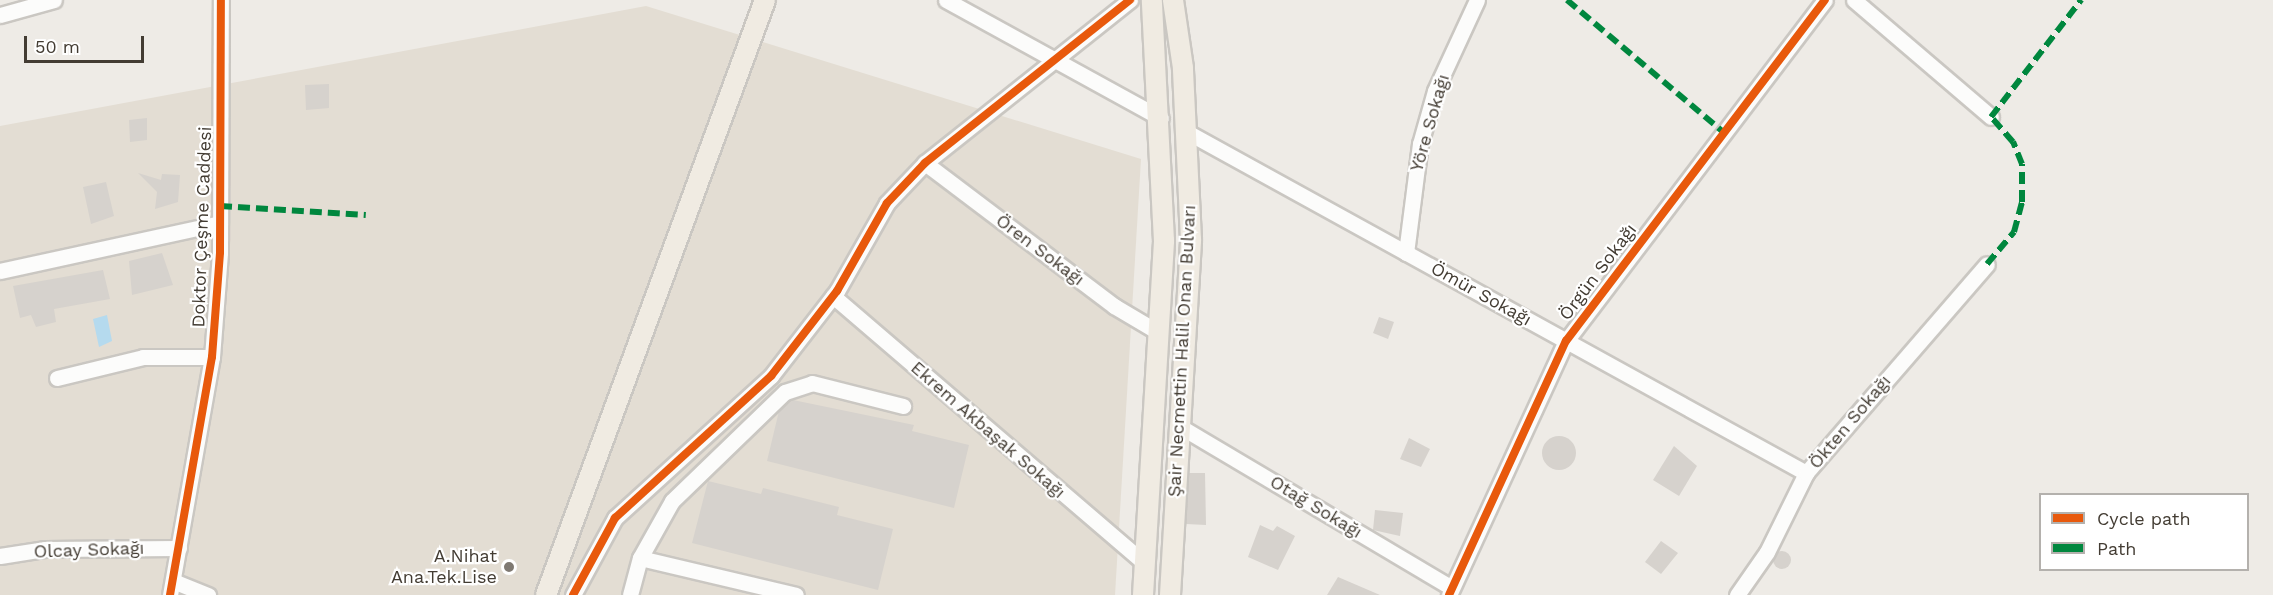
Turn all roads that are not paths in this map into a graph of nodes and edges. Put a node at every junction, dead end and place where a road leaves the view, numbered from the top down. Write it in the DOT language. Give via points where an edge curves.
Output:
graph roads {
  1 [pos="54,0"];
  2 [pos="220,0"];
  3 [pos="765,0"];
  4 [pos="946,0"];
  5 [pos="1130,0"];
  6 [pos="1152,0"];
  7 [pos="1173,0"];
  8 [pos="1477,0"];
  9 [pos="1825,0"];
  10 [pos="1854,0"];
  11 [pos="0,15"];
  12 [pos="1057,57"];
  13 [pos="1991,117"];
  14 [pos="1161,118"];
  15 [pos="1187,132"];
  16 [pos="925,163"];
  17 [pos="220,223"];
  18 [pos="1406,253"];
  19 [pos="1987,264"];
  20 [pos="0,272"];
  21 [pos="833,296"];
  22 [pos="1158,332"];
  23 [pos="1566,340"];
  24 [pos="212,357"];
  25 [pos="57,378"];
  26 [pos="903,406"];
  27 [pos="1179,426"];
  28 [pos="1806,473"];
  29 [pos="178,548"];
  30 [pos="0,556"];
  31 [pos="640,558"];
  32 [pos="1145,563"];
  33 [pos="172,588"];
  34 [pos="1451,591"];
  35 [pos="208,595"];
  36 [pos="546,595"];
  37 [pos="573,595"];
  38 [pos="630,595"];
  39 [pos="796,595"];
  40 [pos="1143,595"];
  41 [pos="1170,595"];
  42 [pos="1737,595"];
  1 -- 11 [label="street"];
  2 -- 17 [label="street, Doktor Çeşme Caddesi"];
  3 -- 36 [label="main road"];
  4 -- 12 [label="street"];
  5 -- 12 [label="street"];
  6 -- 14 [label="main road, Şair Necmettin Halil Onan Bulvarı"];
  7 -- 15 [label="main road, Şair Necmettin Halil Onan Bulvarı"];
  8 -- 18 [label="street, Yöre Sokağı" via="1435,91 1423,133"];
  9 -- 23 [label="street, Örgün Sokağı"];
  10 -- 13 [label="street"];
  12 -- 14 [label="street"];
  12 -- 16 [label="street"];
  14 -- 22 [label="main road, Şair Necmettin Halil Onan Bulvarı" via="1164,231"];
  15 -- 18 [label="street, Ömür Sokağı"];
  15 -- 27 [label="main road, Şair Necmettin Halil Onan Bulvarı" via="1191,240"];
  16 -- 21 [label="street" via="887,203"];
  16 -- 22 [label="street, Ören Sokağı" via="1114,306"];
  17 -- 20 [label="street"];
  17 -- 24 [label="street, Doktor Çeşme Caddesi"];
  18 -- 23 [label="street, Ömür Sokağı"];
  19 -- 28 [label="street, Ökten Sokağı"];
  21 -- 32 [label="street, Ekrem Akbaşak Sokağı"];
  21 -- 37 [label="street" via="771,376 615,518"];
  22 -- 32 [label="main road, Şair Necmettin Halil Onan Bulvarı"];
  23 -- 28 [label="street, Ömür Sokağı"];
  23 -- 34 [label="street, Örgün Sokağı"];
  24 -- 25 [label="street" via="143,357"];
  24 -- 29 [label="street, Doktor Çeşme Caddesi"];
  26 -- 31 [label="street" via="812,383 785,392 672,501"];
  27 -- 34 [label="street, Otağ Sokağı"];
  27 -- 41 [label="main road, Şair Necmettin Halil Onan Bulvarı"];
  28 -- 42 [label="street, Ökten Sokağı" via="1767,552"];
  29 -- 30 [label="street, Olcay Sokağı" via="45,549"];
  29 -- 33 [label="street, Doktor Çeşme Caddesi"];
  31 -- 38 [label="street"];
  31 -- 39 [label="street"];
  32 -- 40 [label="main road, Şair Necmettin Halil Onan Bulvarı"];
  33 -- 35 [label="street"];
}
